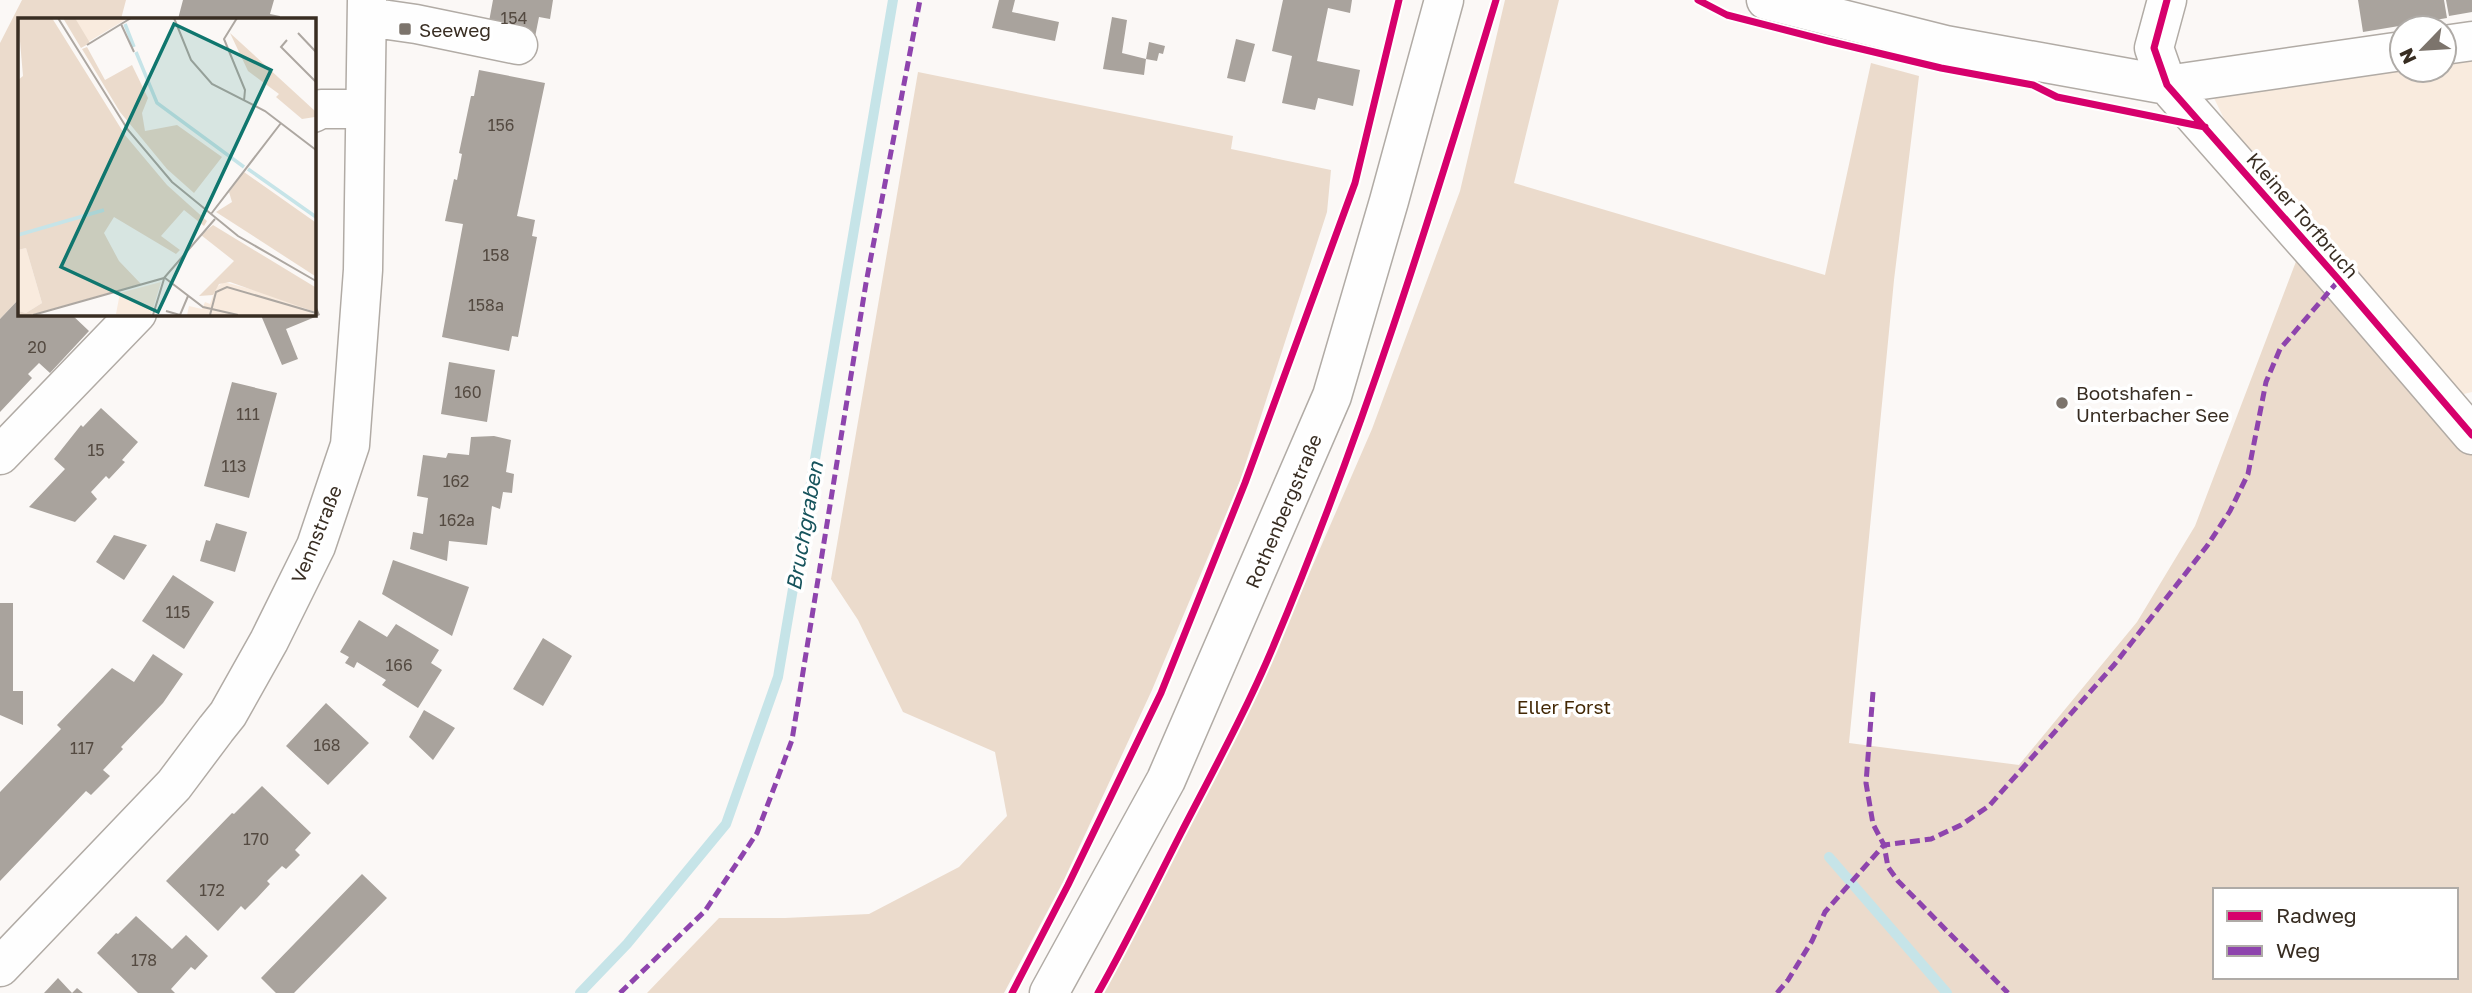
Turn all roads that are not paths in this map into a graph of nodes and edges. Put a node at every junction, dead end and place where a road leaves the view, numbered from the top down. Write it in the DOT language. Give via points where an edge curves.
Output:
graph roads {
  1 [pos="1444,0"];
  2 [pos="1766,0"];
  3 [pos="2167,0"];
  4 [pos="367,9"];
  5 [pos="518,45"];
  6 [pos="2388,53"];
  7 [pos="2167,85"];
  8 [pos="365,109"];
  9 [pos="315,112"];
  10 [pos="134,315"];
  11 [pos="2472,435"];
  12 [pos="0,454"];
  13 [pos="0,967"];
  14 [pos="1049,993"];
  1 -- 14 [label="street, Rothenbergstraße" via="1332,396 1166,780"];
  2 -- 7 [label="street" via="1945,44"];
  3 -- 7 [label="street, Kleiner Torfbruch" via="2154,48"];
  4 -- 5 [label="street"];
  4 -- 8 [label="street, Vennstraße"];
  6 -- 7 [label="street"];
  7 -- 11 [label="street, Kleiner Torfbruch"];
  8 -- 9 [label="street"];
  8 -- 13 [label="street, Vennstraße" via="363,270 350,445 316,546 228,714 174,785"];
  10 -- 12 [label="street"];
}
